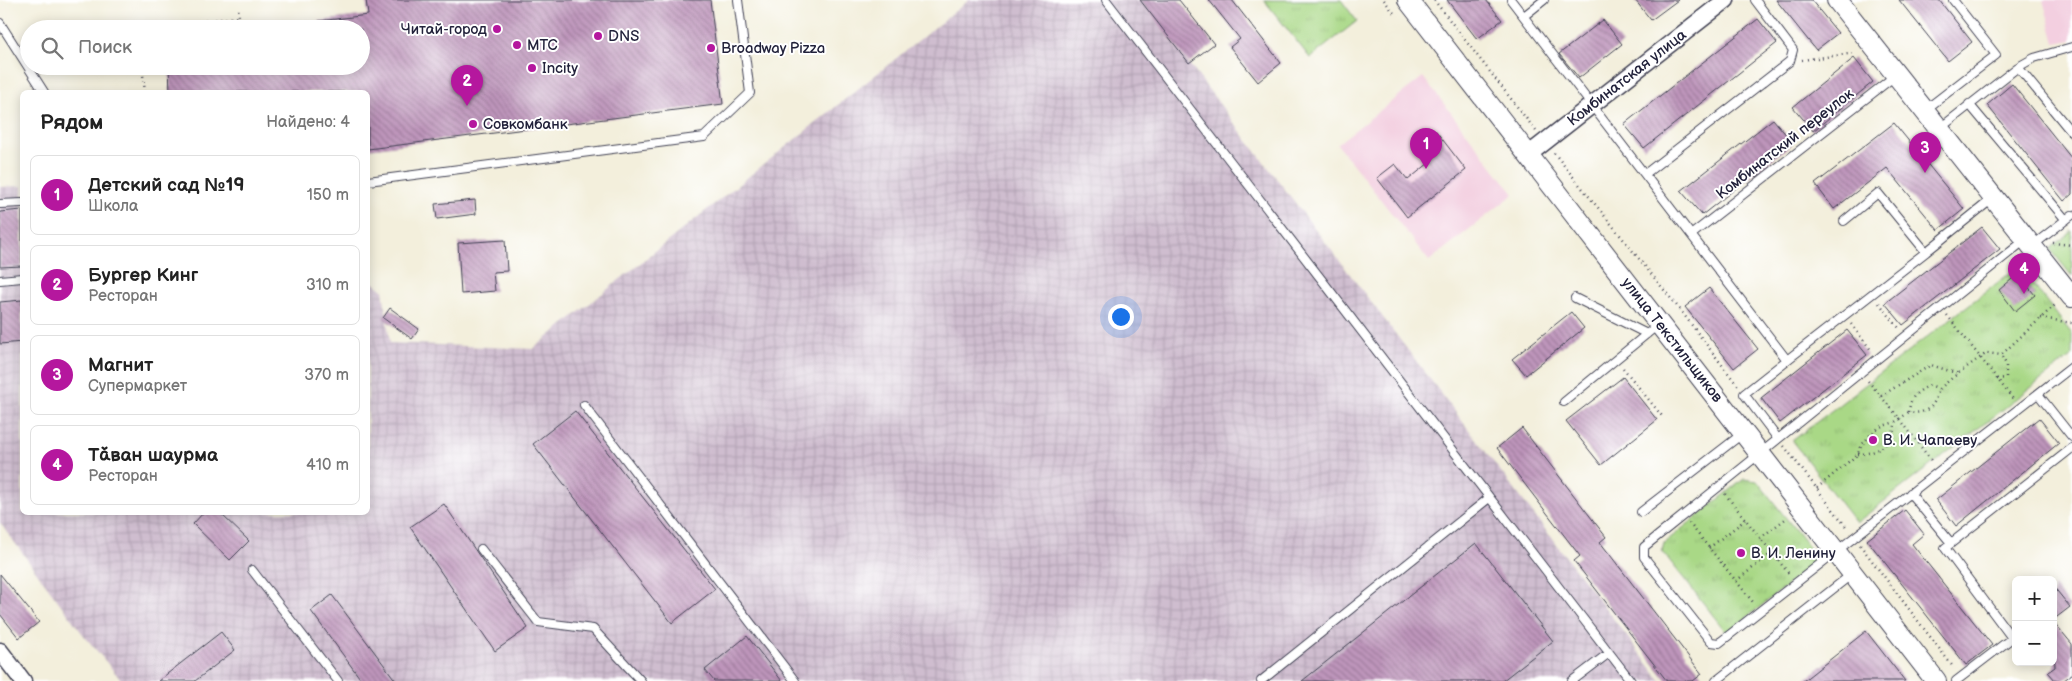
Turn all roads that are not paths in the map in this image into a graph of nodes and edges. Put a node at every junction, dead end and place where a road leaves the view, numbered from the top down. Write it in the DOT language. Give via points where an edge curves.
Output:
graph roads {
  1 [pos="738,0"];
  2 [pos="1106,0"];
  3 [pos="1408,0"];
  4 [pos="1511,0"];
  5 [pos="1544,0"];
  6 [pos="1726,0"];
  7 [pos="1755,0"];
  8 [pos="1837,0"];
  9 [pos="1953,0"];
  10 [pos="1524,16"];
  11 [pos="0,23"];
  12 [pos="2072,46"];
  13 [pos="20,54"];
  14 [pos="2018,67"];
  15 [pos="33,75"];
  16 [pos="1896,75"];
  17 [pos="43,90"];
  18 [pos="1969,104"];
  19 [pos="1592,105"];
  20 [pos="1924,110"];
  21 [pos="1939,129"];
  22 [pos="2072,133"];
  23 [pos="1528,155"];
  24 [pos="1645,174"];
  25 [pos="370,181"];
  26 [pos="1994,197"];
  27 [pos="20,203"];
  28 [pos="0,204"];
  29 [pos="2069,218"];
  30 [pos="1844,221"];
  31 [pos="1691,235"];
  32 [pos="2037,243"];
  33 [pos="1926,252"];
  34 [pos="20,278"];
  35 [pos="0,280"];
  36 [pos="1574,298"];
  37 [pos="2065,299"];
  38 [pos="1653,329"];
  39 [pos="1787,360"];
  40 [pos="2072,367"];
  41 [pos="2038,394"];
  42 [pos="1564,402"];
  43 [pos="584,405"];
  44 [pos="1744,433"];
  45 [pos="2072,438"];
  46 [pos="1778,439"];
  47 [pos="2072,448"];
  48 [pos="1760,454"];
  49 [pos="1910,492"];
  50 [pos="1489,498"];
  51 [pos="1641,512"];
  52 [pos="1951,543"];
  53 [pos="481,549"];
  54 [pos="1836,552"];
  55 [pos="252,570"];
  56 [pos="1853,574"];
  57 [pos="0,652"];
  58 [pos="1609,653"];
  59 [pos="1958,679"];
  60 [pos="23,681"];
  61 [pos="338,681"];
  62 [pos="641,681"];
  63 [pos="795,681"];
  64 [pos="1261,681"];
  65 [pos="1572,681"];
  66 [pos="1631,681"];
  67 [pos="1716,681"];
  68 [pos="1936,681"];
  1 -- 25 [label="lane" via="750,94 704,136"];
  2 -- 50 [label="lane"];
  3 -- 23 [label="street, улица Текстильщиков"];
  4 -- 10 [label="lane"];
  5 -- 10 [label="lane"];
  6 -- 19 [label="street, Комбинатская улица"];
  7 -- 24 [label="lane" via="1793,50 1790,61"];
  8 -- 16 [label="street"];
  9 -- 20 [label="lane" via="1996,55"];
  10 -- 19 [label="lane"];
  11 -- 13 [label="lane"];
  12 -- 14 [label="lane" via="2034,58"];
  14 -- 18 [label="lane"];
  14 -- 22 [label="lane"];
  15 -- 17 [label="lane"];
  16 -- 20 [label="street"];
  16 -- 31 [label="lane, Комбинатский переулок"];
  18 -- 21 [label="lane"];
  18 -- 29 [label="lane"];
  19 -- 23 [label="street, Комбинатская улица"];
  19 -- 24 [label="lane"];
  20 -- 21 [label="street"];
  21 -- 26 [label="street"];
  23 -- 38 [label="street, улица Текстильщиков"];
  24 -- 31 [label="lane"];
  26 -- 32 [label="street"];
  26 -- 33 [label="lane"];
  27 -- 28 [label="lane"];
  29 -- 32 [label="lane"];
  30 -- 33 [label="lane" via="1878,193"];
  31 -- 39 [label="lane"];
  32 -- 37 [label="street"];
  32 -- 46 [label="lane" via="1941,308"];
  33 -- 39 [label="lane"];
  34 -- 35 [label="lane"];
  36 -- 38 [label="lane"];
  38 -- 42 [label="lane"];
  38 -- 44 [label="street, улица Текстильщиков"];
  39 -- 46 [label="lane" via="1744,394"];
  40 -- 41 [label="lane"];
  41 -- 45 [label="lane"];
  41 -- 49 [label="lane"];
  43 -- 63 [label="lane"];
  44 -- 48 [label="street, улица Текстильщиков"];
  44 -- 51 [label="lane"];
  46 -- 48 [label="lane"];
  47 -- 52 [label="lane"];
  48 -- 54 [label="street, улица Текстильщиков"];
  48 -- 54 [label="lane" via="1644,547 1644,557 1711,642 1719,643"];
  49 -- 52 [label="lane"];
  49 -- 54 [label="lane"];
  50 -- 58 [label="lane"];
  50 -- 64 [label="lane"];
  52 -- 59 [label="lane" via="1945,548 2012,638"];
  53 -- 62 [label="lane" via="538,622 594,629"];
  54 -- 56 [label="street, улица Текстильщиков"];
  55 -- 61 [label="lane"];
  56 -- 67 [label="lane"];
  56 -- 68 [label="street, улица Текстильщиков"];
  57 -- 60 [label="street"];
  58 -- 65 [label="lane"];
  58 -- 66 [label="lane"];
}
